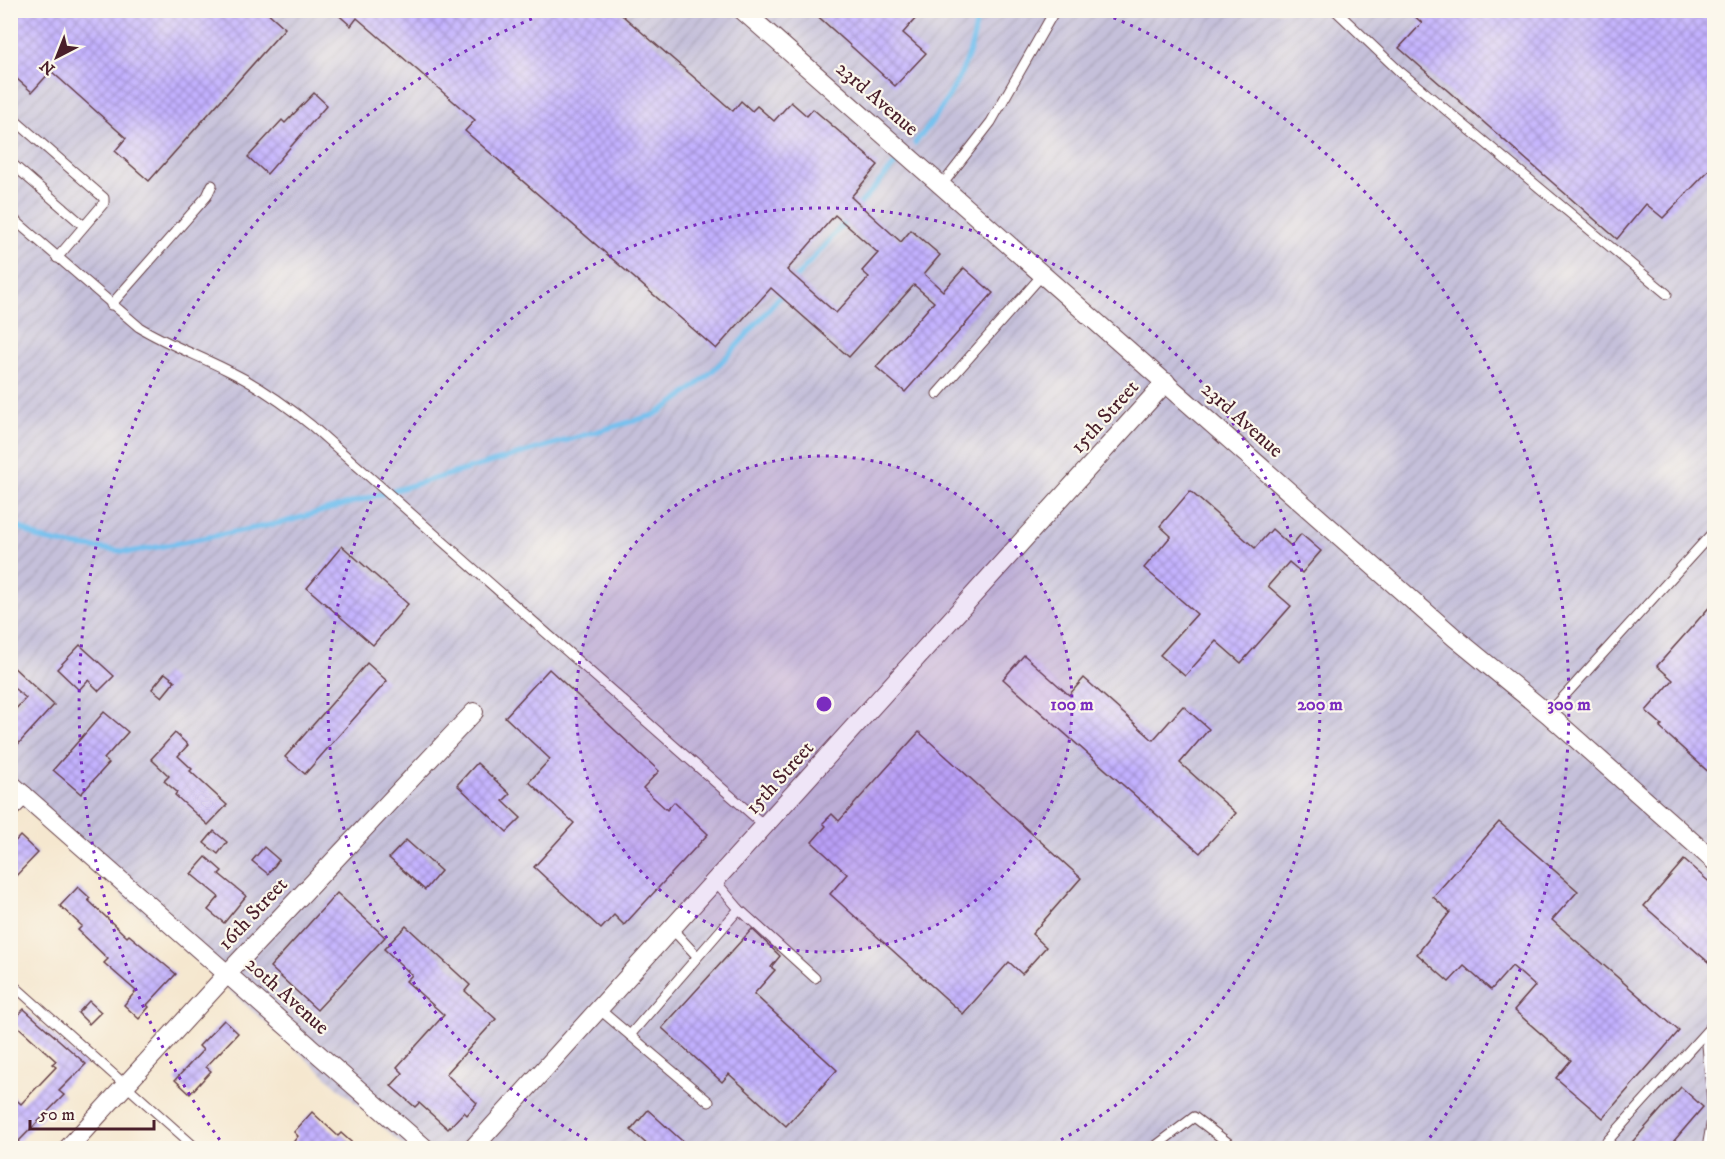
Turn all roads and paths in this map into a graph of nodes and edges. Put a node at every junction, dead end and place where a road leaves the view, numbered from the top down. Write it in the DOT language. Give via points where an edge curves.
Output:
graph roads {
  1 [pos="741,10"];
  2 [pos="1055,10"];
  3 [pos="1335,10"];
  4 [pos="10,116"];
  5 [pos="10,162"];
  6 [pos="212,185"];
  7 [pos="942,185"];
  8 [pos="10,216"];
  9 [pos="84,226"];
  10 [pos="57,258"];
  11 [pos="1043,274"];
  12 [pos="1667,294"];
  13 [pos="111,305"];
  14 [pos="1166,382"];
  15 [pos="937,394"];
  16 [pos="1714,531"];
  17 [pos="474,712"];
  18 [pos="1548,714"];
  19 [pos="17,789"];
  20 [pos="10,809"];
  21 [pos="766,827"];
  22 [pos="1714,861"];
  23 [pos="716,882"];
  24 [pos="739,909"];
  25 [pos="672,930"];
  26 [pos="698,956"];
  27 [pos="228,973"];
  28 [pos="816,978"];
  29 [pos="10,981"];
  30 [pos="599,1009"];
  31 [pos="1714,1023"];
  32 [pos="1706,1033"];
  33 [pos="630,1035"];
  34 [pos="126,1084"];
  35 [pos="709,1102"];
  36 [pos="68,1149"];
  37 [pos="196,1149"];
  38 [pos="425,1149"];
  39 [pos="473,1149"];
  40 [pos="1153,1149"];
  41 [pos="1235,1149"];
  42 [pos="1601,1149"];
  43 [pos="1707,1149"];
  1 -- 7 [label="street, 23rd Avenue"];
  2 -- 7 [label="lane" via="991,122"];
  3 -- 12 [label="lane" via="1398,70"];
  4 -- 9 [label="lane" via="104,198"];
  5 -- 9 [label="lane"];
  6 -- 13 [label="lane" via="207,196"];
  7 -- 11 [label="street, 23rd Avenue"];
  8 -- 10 [label="lane"];
  9 -- 10 [label="lane"];
  10 -- 13 [label="lane"];
  11 -- 14 [label="street, 23rd Avenue"];
  11 -- 15 [label="lane"];
  13 -- 21 [label="lane" via="162,341 234,374 284,404"];
  14 -- 18 [label="street, 23rd Avenue" via="1454,637"];
  14 -- 21 [label="street, 15th Street"];
  16 -- 18 [label="lane"];
  17 -- 27 [label="street, 16th Street"];
  18 -- 22 [label="street, 23rd Avenue"];
  19 -- 20 [label="street"];
  19 -- 27 [label="street, 20th Avenue"];
  21 -- 23 [label="street, 15th Street"];
  23 -- 24 [label="lane"];
  23 -- 25 [label="street, 15th Street"];
  24 -- 26 [label="lane"];
  24 -- 28 [label="lane"];
  25 -- 26 [label="lane"];
  25 -- 30 [label="street, 15th Street"];
  26 -- 33 [label="lane"];
  27 -- 34 [label="street, 16th Street"];
  27 -- 38 [label="street, 20th Avenue"];
  29 -- 34 [label="lane"];
  30 -- 33 [label="lane"];
  30 -- 39 [label="street, 15th Street"];
  31 -- 32 [label="lane"];
  32 -- 42 [label="lane"];
  32 -- 43 [label="lane" via="1713,1114"];
  33 -- 35 [label="lane"];
  34 -- 36 [label="street, 16th Street"];
  34 -- 37 [label="lane"];
  40 -- 41 [label="lane" via="1194,1117"];
}
